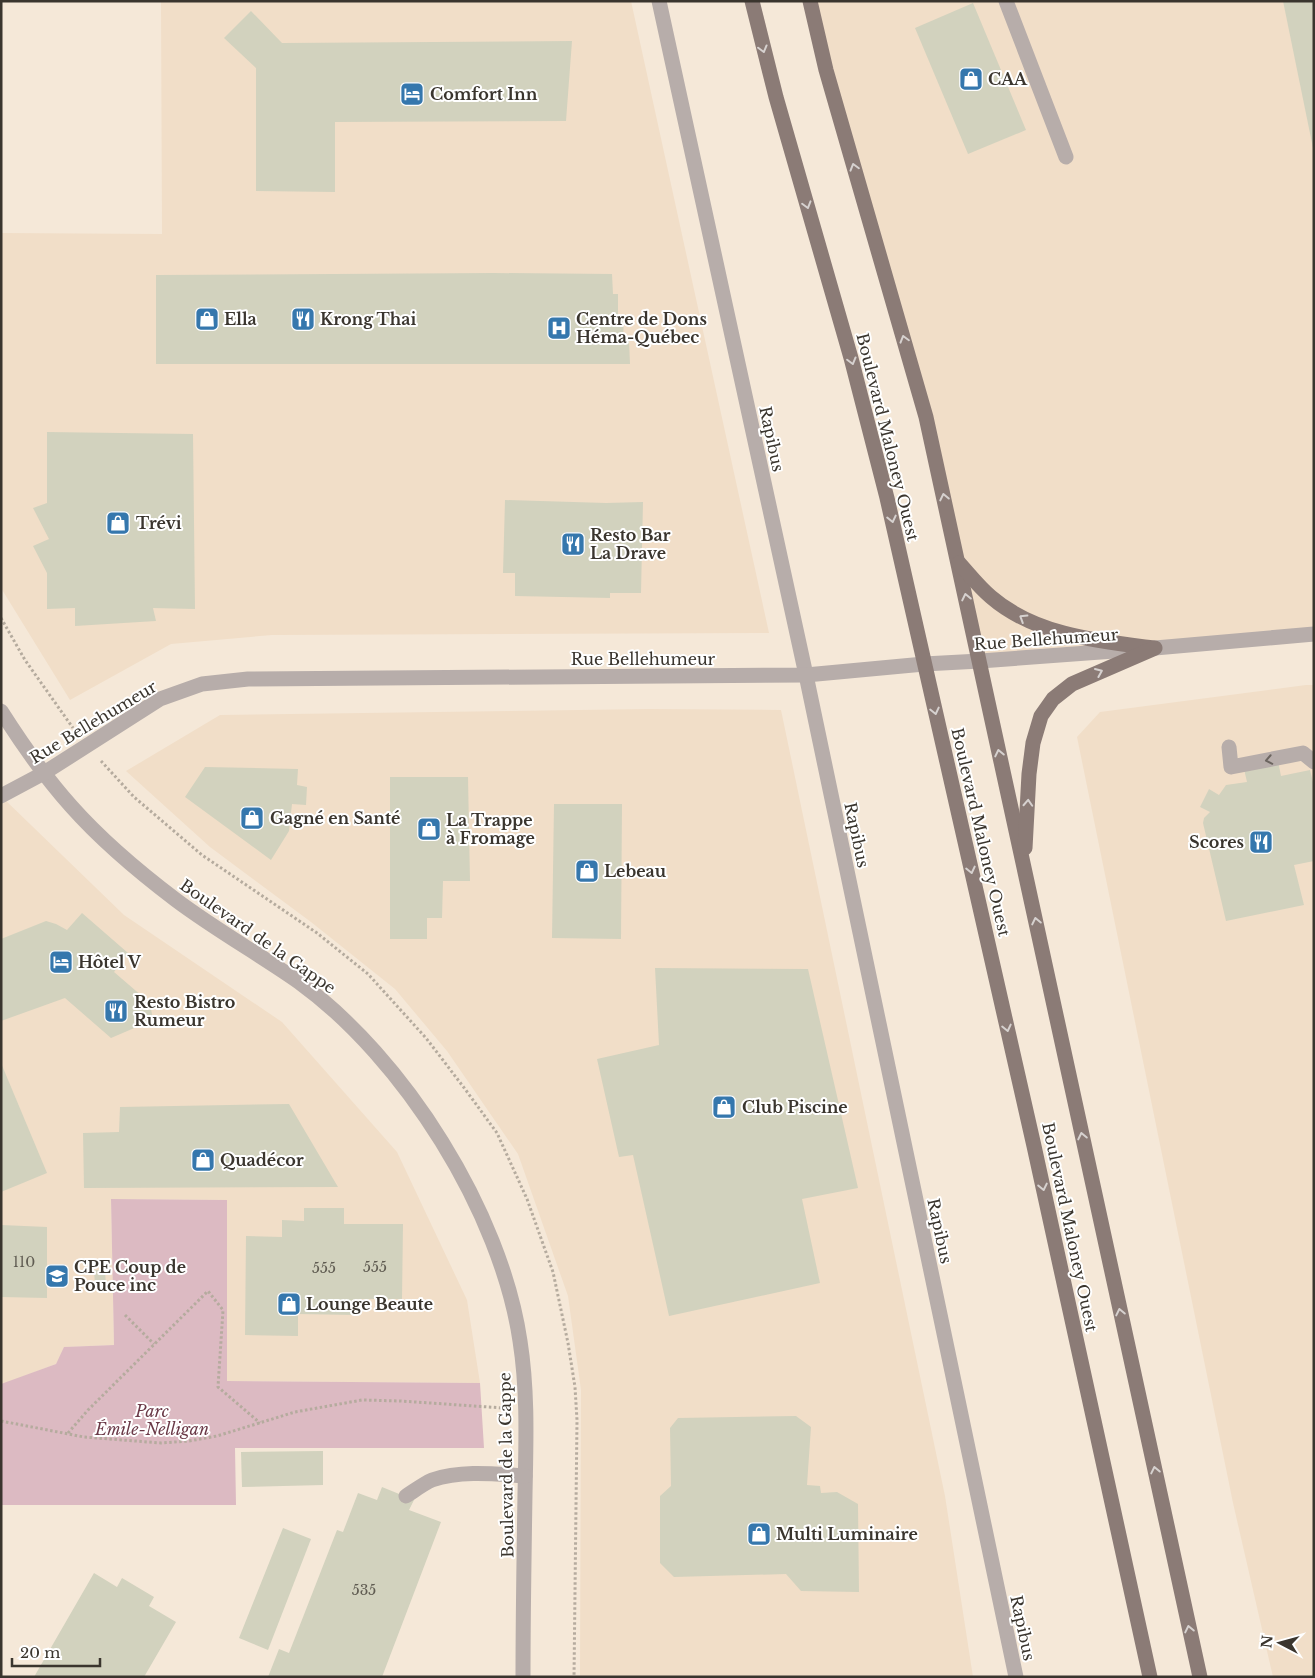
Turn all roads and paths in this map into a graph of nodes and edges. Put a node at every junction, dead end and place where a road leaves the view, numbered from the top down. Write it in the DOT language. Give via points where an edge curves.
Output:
graph roads {
  1 [pos="659,1"];
  2 [pos="752,1"];
  3 [pos="810,1"];
  4 [pos="1006,1"];
  5 [pos="1066,157"];
  6 [pos="958,562"];
  7 [pos="1,618"];
  8 [pos="1314,634"];
  9 [pos="1154,648"];
  10 [pos="980,661"];
  11 [pos="924,664"];
  12 [pos="806,675"];
  13 [pos="1,711"];
  14 [pos="86,745"];
  15 [pos="1229,747"];
  16 [pos="1314,762"];
  17 [pos="44,773"];
  18 [pos="1,796"];
  19 [pos="1024,869"];
  20 [pos="125,1315"];
  21 [pos="154,1344"];
  22 [pos="526,1409"];
  23 [pos="1,1420"];
  24 [pos="260,1423"];
  25 [pos="68,1434"];
  26 [pos="525,1476"];
  27 [pos="406,1496"];
  28 [pos="523,1677"];
  29 [pos="574,1677"];
  30 [pos="1016,1677"];
  31 [pos="1150,1677"];
  32 [pos="1200,1677"];
  1 -- 12 [label="street, Rapibus"];
  2 -- 11 [label="main road, Boulevard Maloney Ouest, one-way" via="776,97 851,358 887,498"];
  6 -- 3 [label="main road, Boulevard Maloney Ouest, one-way" via="926,417 829,79"];
  4 -- 5 [label="street"];
  9 -- 6 [label="main road, one-way" via="1087,639 1029,622 991,597"];
  10 -- 6 [label="main road, Boulevard Maloney Ouest, one-way"];
  7 -- 14 [label="path" via="25,660"];
  8 -- 9 [label="street, Rue Bellehumeur"];
  9 -- 10 [label="street, Rue Bellehumeur"];
  19 -- 9 [label="main road, one-way" via="1029,774 1033,743 1042,716 1053,699 1072,684"];
  10 -- 11 [label="street, Rue Bellehumeur"];
  19 -- 10 [label="main road, Boulevard Maloney Ouest, one-way"];
  11 -- 12 [label="street, Rue Bellehumeur"];
  11 -- 31 [label="main road, Boulevard Maloney Ouest, one-way"];
  12 -- 14 [label="street, Rue Bellehumeur" via="248,679 202,684 160,699"];
  12 -- 30 [label="street, Rapibus"];
  13 -- 17 [label="street, Boulevard de la Gappe"];
  14 -- 17 [label="street, Rue Bellehumeur"];
  14 -- 29 [label="path" via="134,798 202,855 318,933 368,974 426,1038 497,1133 527,1199 553,1272 575,1387"];
  16 -- 15 [label="street, one-way" via="1303,753 1232,768"];
  17 -- 18 [label="street, Rue Bellehumeur"];
  17 -- 22 [label="street, Boulevard de la Gappe" via="70,806 143,874 177,901 300,983 335,1012 386,1065 413,1099 460,1173 489,1232 520,1338"];
  32 -- 19 [label="main road, Boulevard Maloney Ouest, one-way"];
  20 -- 21 [label="path"];
  21 -- 24 [label="path" via="208,1291 223,1310 218,1387"];
  21 -- 25 [label="path"];
  22 -- 24 [label="path" via="362,1400 295,1412"];
  22 -- 26 [label="street, Boulevard de la Gappe"];
  23 -- 25 [label="path"];
  24 -- 25 [label="path" via="189,1441 161,1443"];
  26 -- 27 [label="street" via="454,1475 431,1481"];
  26 -- 28 [label="street, Boulevard de la Gappe"];
}
